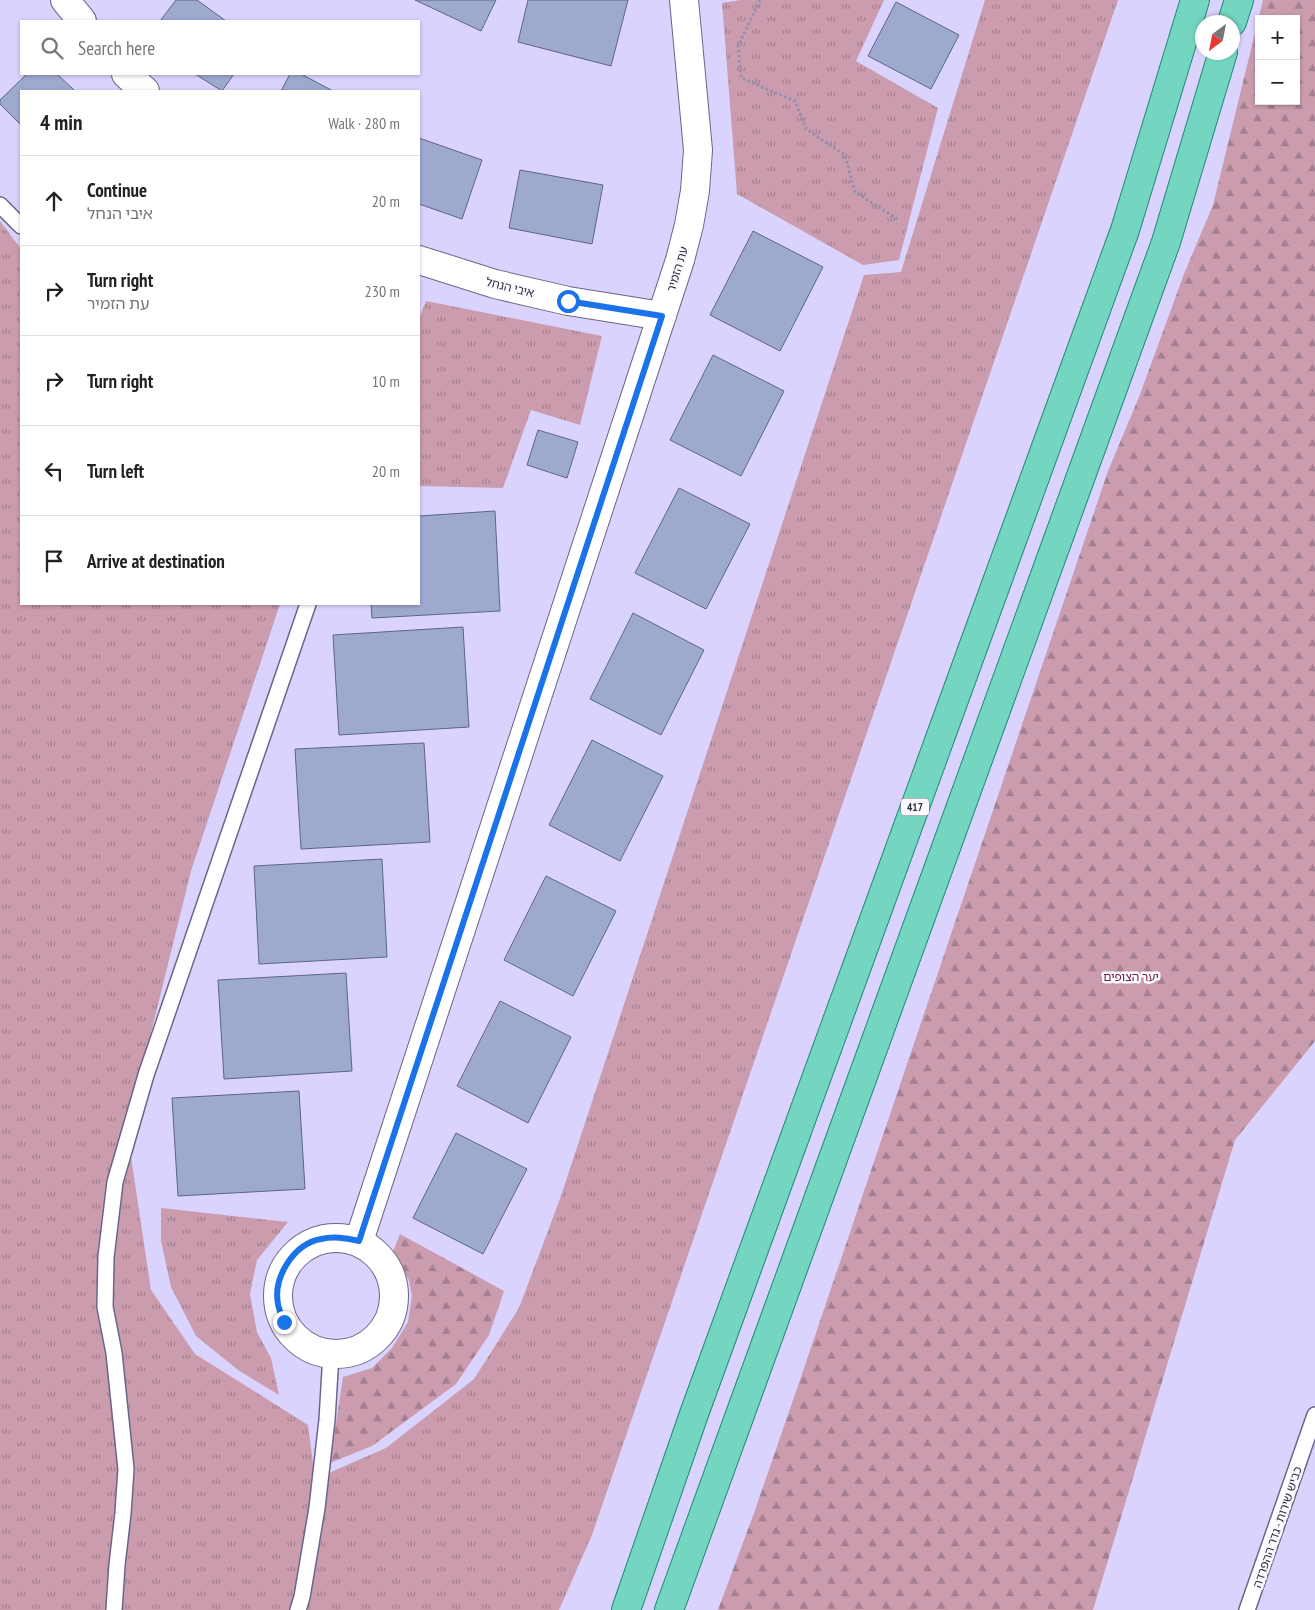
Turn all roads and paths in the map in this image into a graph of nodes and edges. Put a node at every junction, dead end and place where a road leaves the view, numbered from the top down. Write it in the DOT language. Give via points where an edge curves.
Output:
graph roads {
  1 [pos="65,0"];
  2 [pos="684,0"];
  3 [pos="760,0"];
  4 [pos="1195,0"];
  5 [pos="1239,0"];
  6 [pos="1234,15"];
  7 [pos="81,20"];
  8 [pos="1221,60"];
  9 [pos="127,75"];
  10 [pos="144,90"];
  11 [pos="0,205"];
  12 [pos="899,220"];
  13 [pos="20,225"];
  14 [pos="420,260"];
  15 [pos="662,316"];
  16 [pos="308,605"];
  17 [pos="359,1241"];
  18 [pos="331,1354"];
  19 [pos="1315,1415"];
  20 [pos="114,1610"];
  21 [pos="298,1610"];
  22 [pos="626,1610"];
  23 [pos="669,1610"];
  24 [pos="1247,1610"];
  1 -- 7 [label="street"];
  2 -- 15 [label="street, עת הזמיר" via="698,150 696,191 680,260"];
  3 -- 12 [label="path" via="738,46 741,78 795,101 806,129 845,156 855,192"];
  4 -- 22 [label="main road, 417" via="1125,230"];
  5 -- 6 [label="main road"];
  8 -- 23 [label="main road" via="1166,242"];
  9 -- 10 [label="street"];
  11 -- 13 [label="lane"];
  14 -- 15 [label="street, איבי הנחל" via="495,284 568,301"];
  15 -- 17 [label="street, עת הזמיר"];
  16 -- 20 [label="lane" via="146,1075 114,1182 106,1257 105,1307 114,1353 126,1470"];
  17 -- 18 [label="street" via="384,1262 393,1280 393,1311 385,1330 370,1344 352,1353"];
  17 -- 18 [label="street" via="339,1237 318,1239 300,1249 286,1264 278,1283 278,1303 284,1322 296,1339 311,1349"];
  18 -- 21 [label="lane" via="318,1508"];
  19 -- 24 [label="lane, כביש שירות - גדר ההפרדה"];
}
